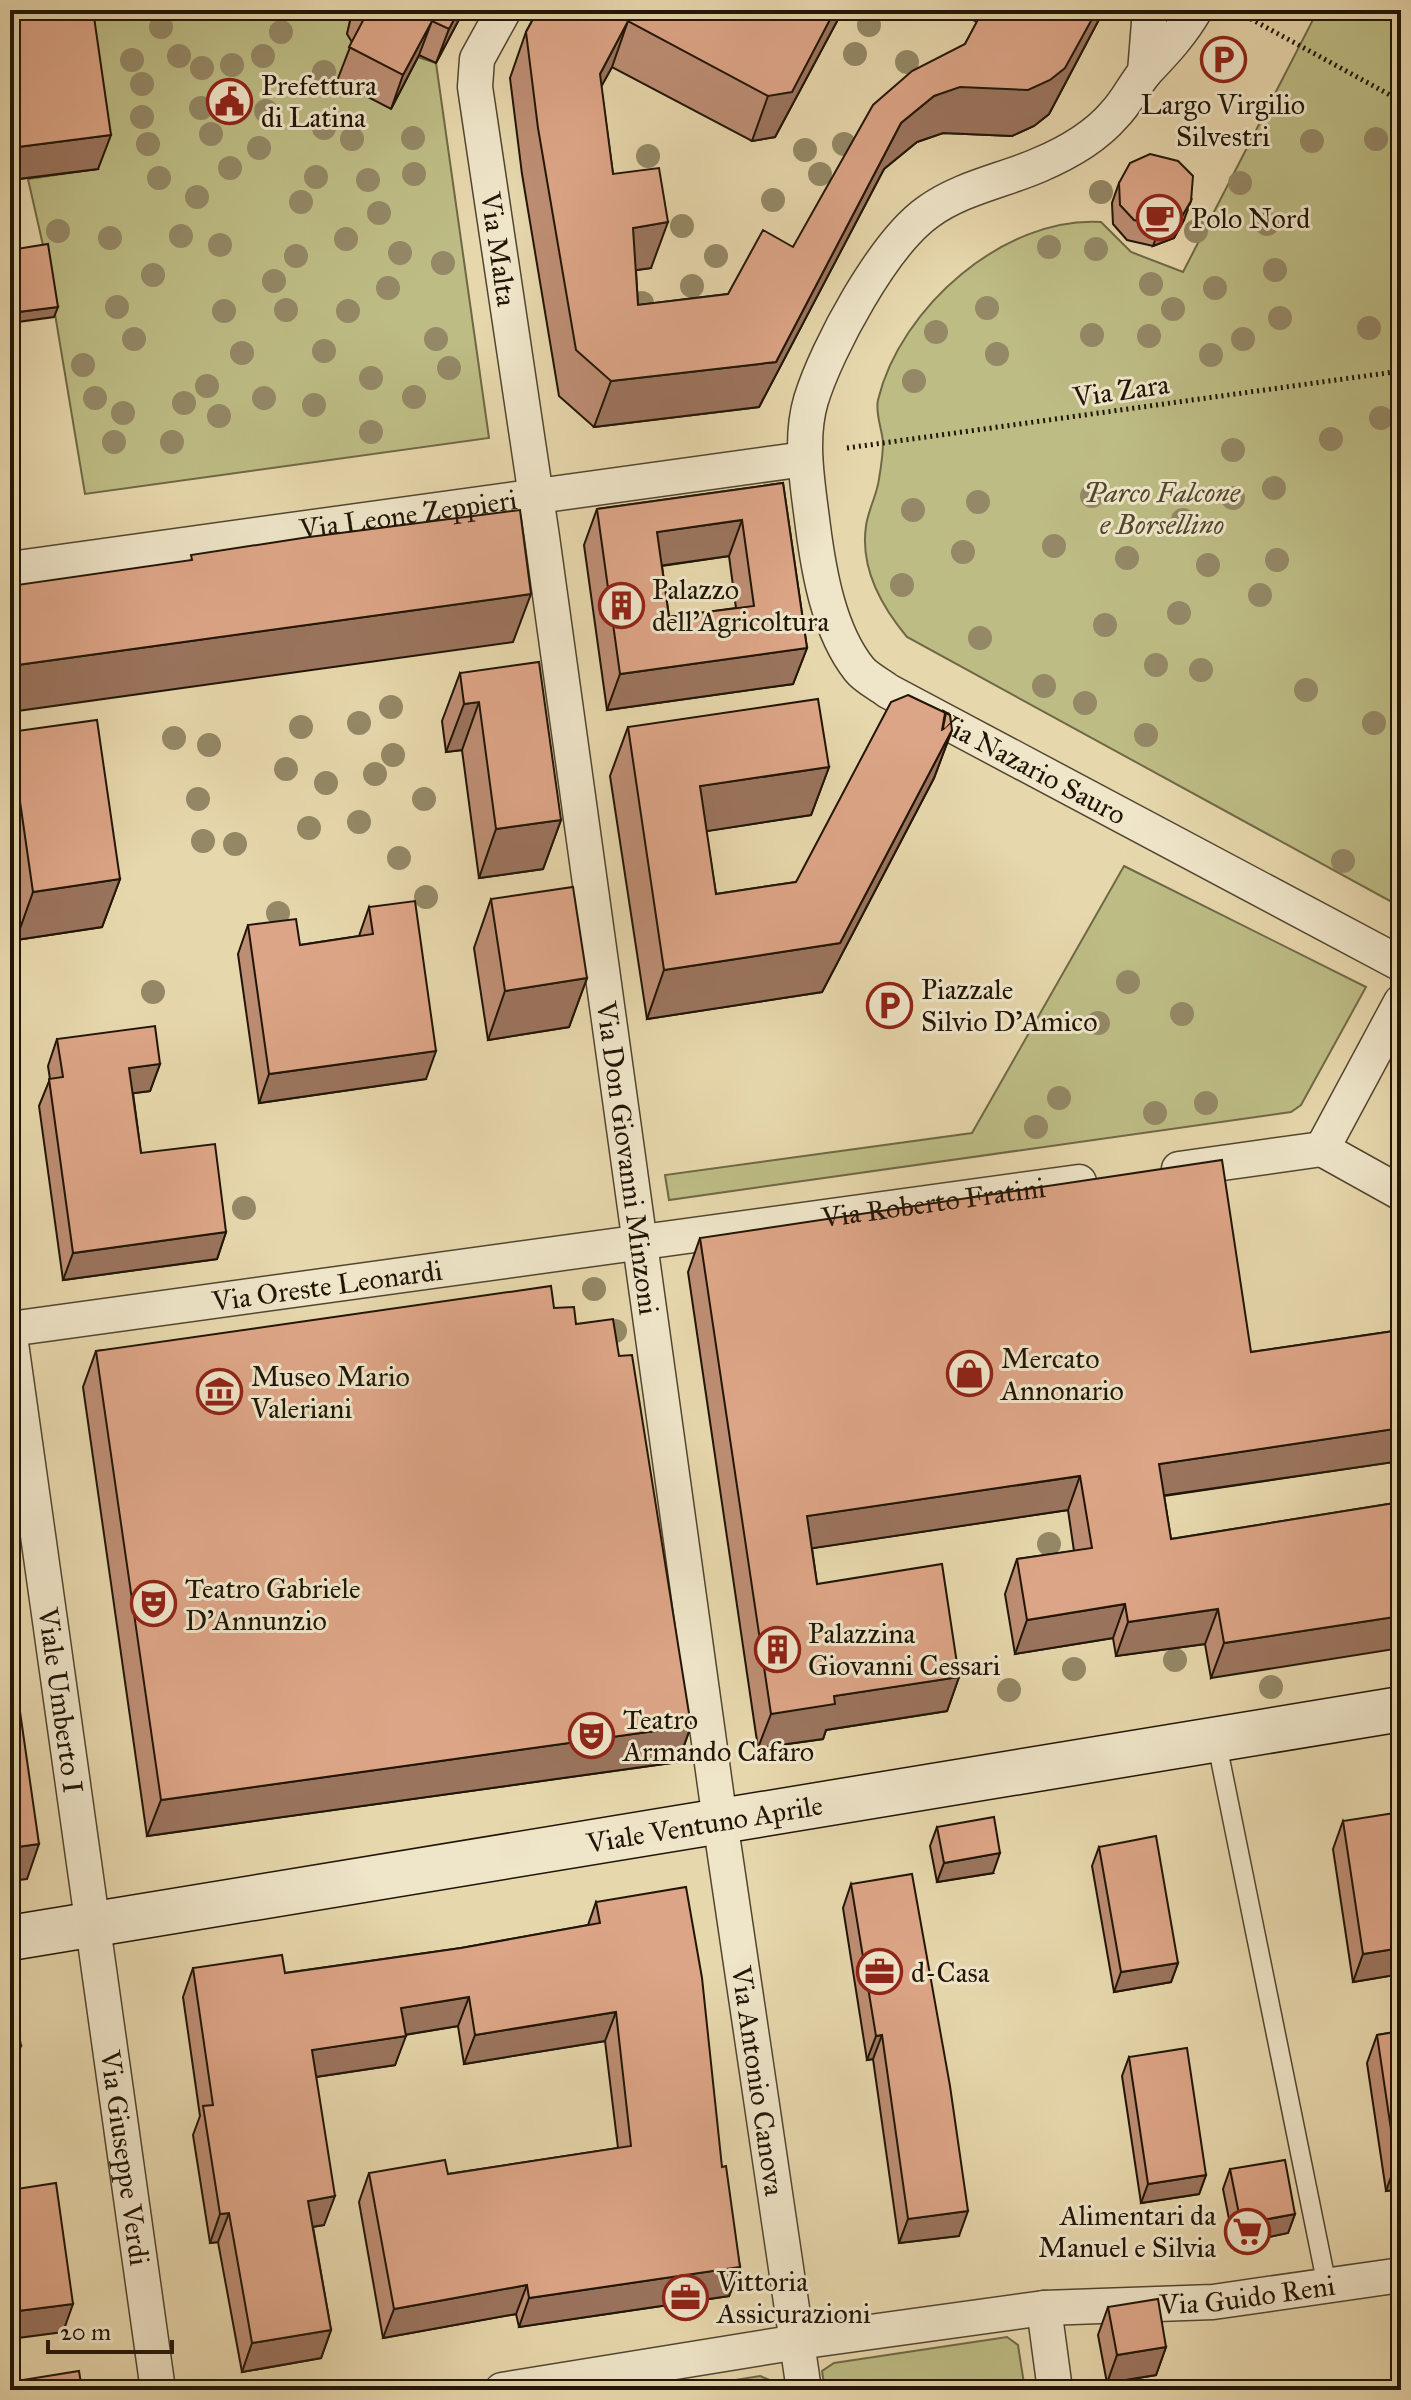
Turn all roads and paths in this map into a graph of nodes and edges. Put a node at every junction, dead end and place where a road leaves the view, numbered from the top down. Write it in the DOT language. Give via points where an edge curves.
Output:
graph roads {
  1 [pos="504,10"];
  2 [pos="1150,10"];
  3 [pos="1195,10"];
  4 [pos="1240,13"];
  5 [pos="1145,72"];
  6 [pos="1401,101"];
  7 [pos="1401,371"];
  8 [pos="847,448"];
  9 [pos="805,459"];
  10 [pos="536,495"];
  11 [pos="10,569"];
  12 [pos="1401,964"];
  13 [pos="1401,1002"];
  14 [pos="1322,1149"];
  15 [pos="1401,1193"];
  16 [pos="642,1241"];
  17 [pos="10,1329"];
  18 [pos="10,1336"];
  19 [pos="1401,1709"];
  20 [pos="1216,1739"];
  21 [pos="720,1821"];
  22 [pos="91,1924"];
  23 [pos="10,1938"];
  24 [pos="1401,2275"];
  25 [pos="1327,2286"];
  26 [pos="1044,2308"];
  27 [pos="798,2342"];
  28 [pos="158,2390"];
  29 [pos="502,2390"];
  30 [pos="804,2390"];
  31 [pos="1055,2390"];
  1 -- 10 [label="street, Via Malta" via="477,59 475,87"];
  2 -- 5 [label="street"];
  3 -- 5 [label="street" via="1174,43"];
  4 -- 6 [label="path"];
  5 -- 9 [label="street, Via Nazario Sauro" via="1114,116 1065,152 930,210 897,240 875,270 810,401"];
  7 -- 8 [label="path, Via Zara"];
  9 -- 10 [label="street, Via Leone Zeppieri"];
  9 -- 12 [label="street, Via Nazario Sauro" via="832,616 861,671 922,710"];
  10 -- 11 [label="street, Via Leone Zeppieri"];
  10 -- 16 [label="street, Via Don Giovanni Minzoni"];
  13 -- 14 [label="street"];
  14 -- 15 [label="street"];
  14 -- 16 [label="street, Via Roberto Fratini"];
  16 -- 17 [label="street, Via Oreste Leonardi"];
  16 -- 21 [label="street, Via Don Giovanni Minzoni"];
  18 -- 22 [label="street, Viale Umberto I"];
  19 -- 20 [label="main road, Viale Ventuno Aprile"];
  20 -- 21 [label="main road, Viale Ventuno Aprile"];
  20 -- 25 [label="lane"];
  21 -- 22 [label="main road, Viale Ventuno Aprile"];
  21 -- 27 [label="street, Via Antonio Canova"];
  22 -- 23 [label="main road, Viale Ventuno Aprile"];
  22 -- 28 [label="street, Via Giuseppe Verdi"];
  24 -- 25 [label="street, Via Guido Reni"];
  25 -- 26 [label="street, Via Guido Reni" via="1213,2302"];
  26 -- 27 [label="street, Via Guido Reni"];
  26 -- 31 [label="street"];
  27 -- 29 [label="street, Via Guido Reni"];
  27 -- 30 [label="street, Via Antonio Canova"];
}
